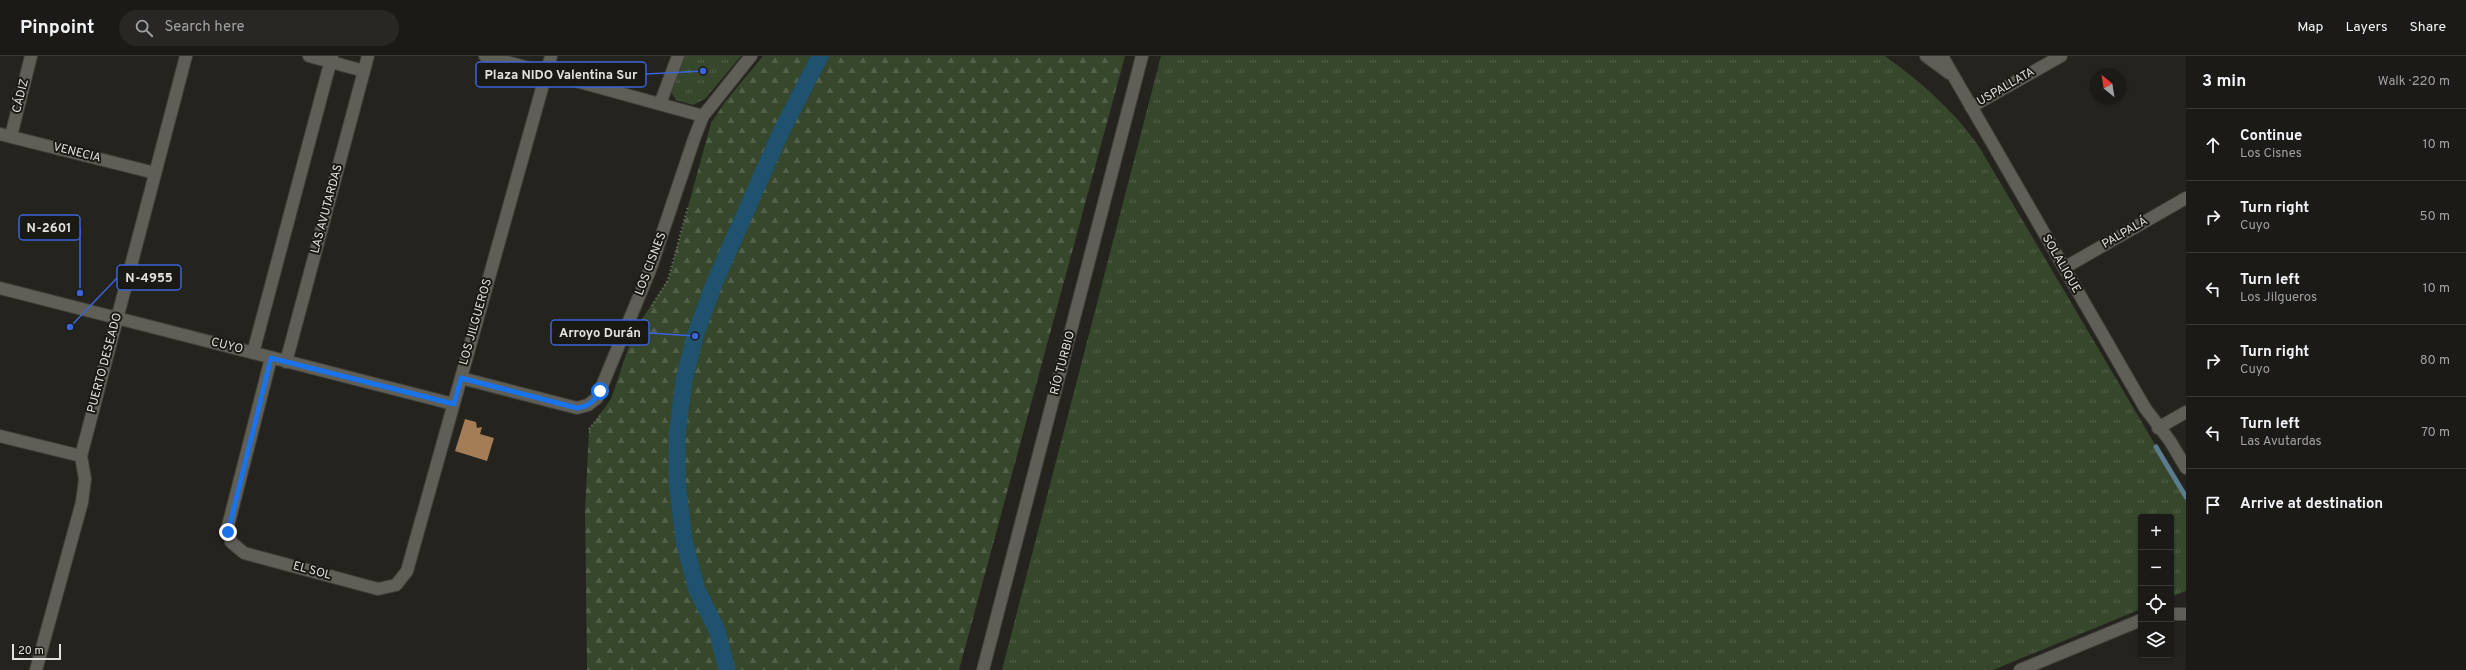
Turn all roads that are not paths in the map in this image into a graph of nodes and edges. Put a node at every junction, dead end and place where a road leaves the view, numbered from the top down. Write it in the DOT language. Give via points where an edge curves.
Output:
graph roads {
  1 [pos="31,56"];
  2 [pos="186,56"];
  3 [pos="309,56"];
  4 [pos="368,56"];
  5 [pos="485,56"];
  6 [pos="551,56"];
  7 [pos="678,56"];
  8 [pos="751,56"];
  9 [pos="1142,56"];
  10 [pos="1926,56"];
  11 [pos="1942,56"];
  12 [pos="2061,56"];
  13 [pos="332,59"];
  14 [pos="364,71"];
  15 [pos="546,73"];
  16 [pos="1953,76"];
  17 [pos="660,104"];
  18 [pos="1971,107"];
  19 [pos="703,116"];
  20 [pos="5,135"];
  21 [pos="155,173"];
  22 [pos="2186,198"];
  23 [pos="2064,268"];
  24 [pos="0,288"];
  25 [pos="117,318"];
  26 [pos="253,353"];
  27 [pos="271,358"];
  28 [pos="286,362"];
  29 [pos="461,378"];
  30 [pos="454,404"];
  31 [pos="2186,412"];
  32 [pos="2158,428"];
  33 [pos="0,436"];
  34 [pos="81,456"];
  35 [pos="2186,468"];
  36 [pos="396,585"];
  37 [pos="2174,614"];
  38 [pos="2186,614"];
  39 [pos="2138,621"];
  40 [pos="36,670"];
  41 [pos="983,670"];
  42 [pos="2020,670"];
  1 -- 20 [label="street, CÁDIZ"];
  2 -- 21 [label="street, PUERTO DESEADO"];
  3 -- 13 [label="street"];
  4 -- 14 [label="street, LAS AVUTARDAS"];
  5 -- 15 [label="street"];
  6 -- 15 [label="street, LOS JILGUEROS"];
  7 -- 17 [label="street"];
  8 -- 19 [label="street, LOS CISNES"];
  9 -- 41 [label="street, RÍO TURBIO"];
  10 -- 16 [label="street"];
  11 -- 16 [label="street, SOLALIQUE"];
  12 -- 18 [label="street, USPALLATA"];
  13 -- 14 [label="street"];
  13 -- 26 [label="street"];
  14 -- 28 [label="street, LAS AVUTARDAS"];
  15 -- 17 [label="street"];
  15 -- 29 [label="street, LOS JILGUEROS"];
  16 -- 18 [label="street, SOLALIQUE"];
  17 -- 19 [label="street"];
  18 -- 23 [label="street, SOLALIQUE"];
  19 -- 29 [label="street, LOS CISNES" via="648,276 597,398 588,405 571,407"];
  20 -- 21 [label="street, VENECIA"];
  21 -- 25 [label="street, PUERTO DESEADO"];
  22 -- 23 [label="street, PALPALÁ"];
  23 -- 32 [label="street, SOLALIQUE"];
  24 -- 25 [label="street, CUYO"];
  25 -- 26 [label="street, CUYO"];
  25 -- 34 [label="street, PUERTO DESEADO"];
  26 -- 27 [label="street, CUYO"];
  27 -- 28 [label="street, CUYO"];
  27 -- 36 [label="street, EL SOL" via="228,526 231,542 244,553 378,589"];
  28 -- 30 [label="street, CUYO"];
  29 -- 30 [label="street, LOS JILGUEROS"];
  30 -- 36 [label="street, LOS JILGUEROS" via="407,571"];
  31 -- 32 [label="street"];
  32 -- 35 [label="street, SOLALIQUE" via="2170,441"];
  33 -- 34 [label="street"];
  34 -- 40 [label="street, PUERTO DESEADO" via="85,479 82,502"];
  37 -- 38 [label="street"];
  39 -- 42 [label="street"];
}
